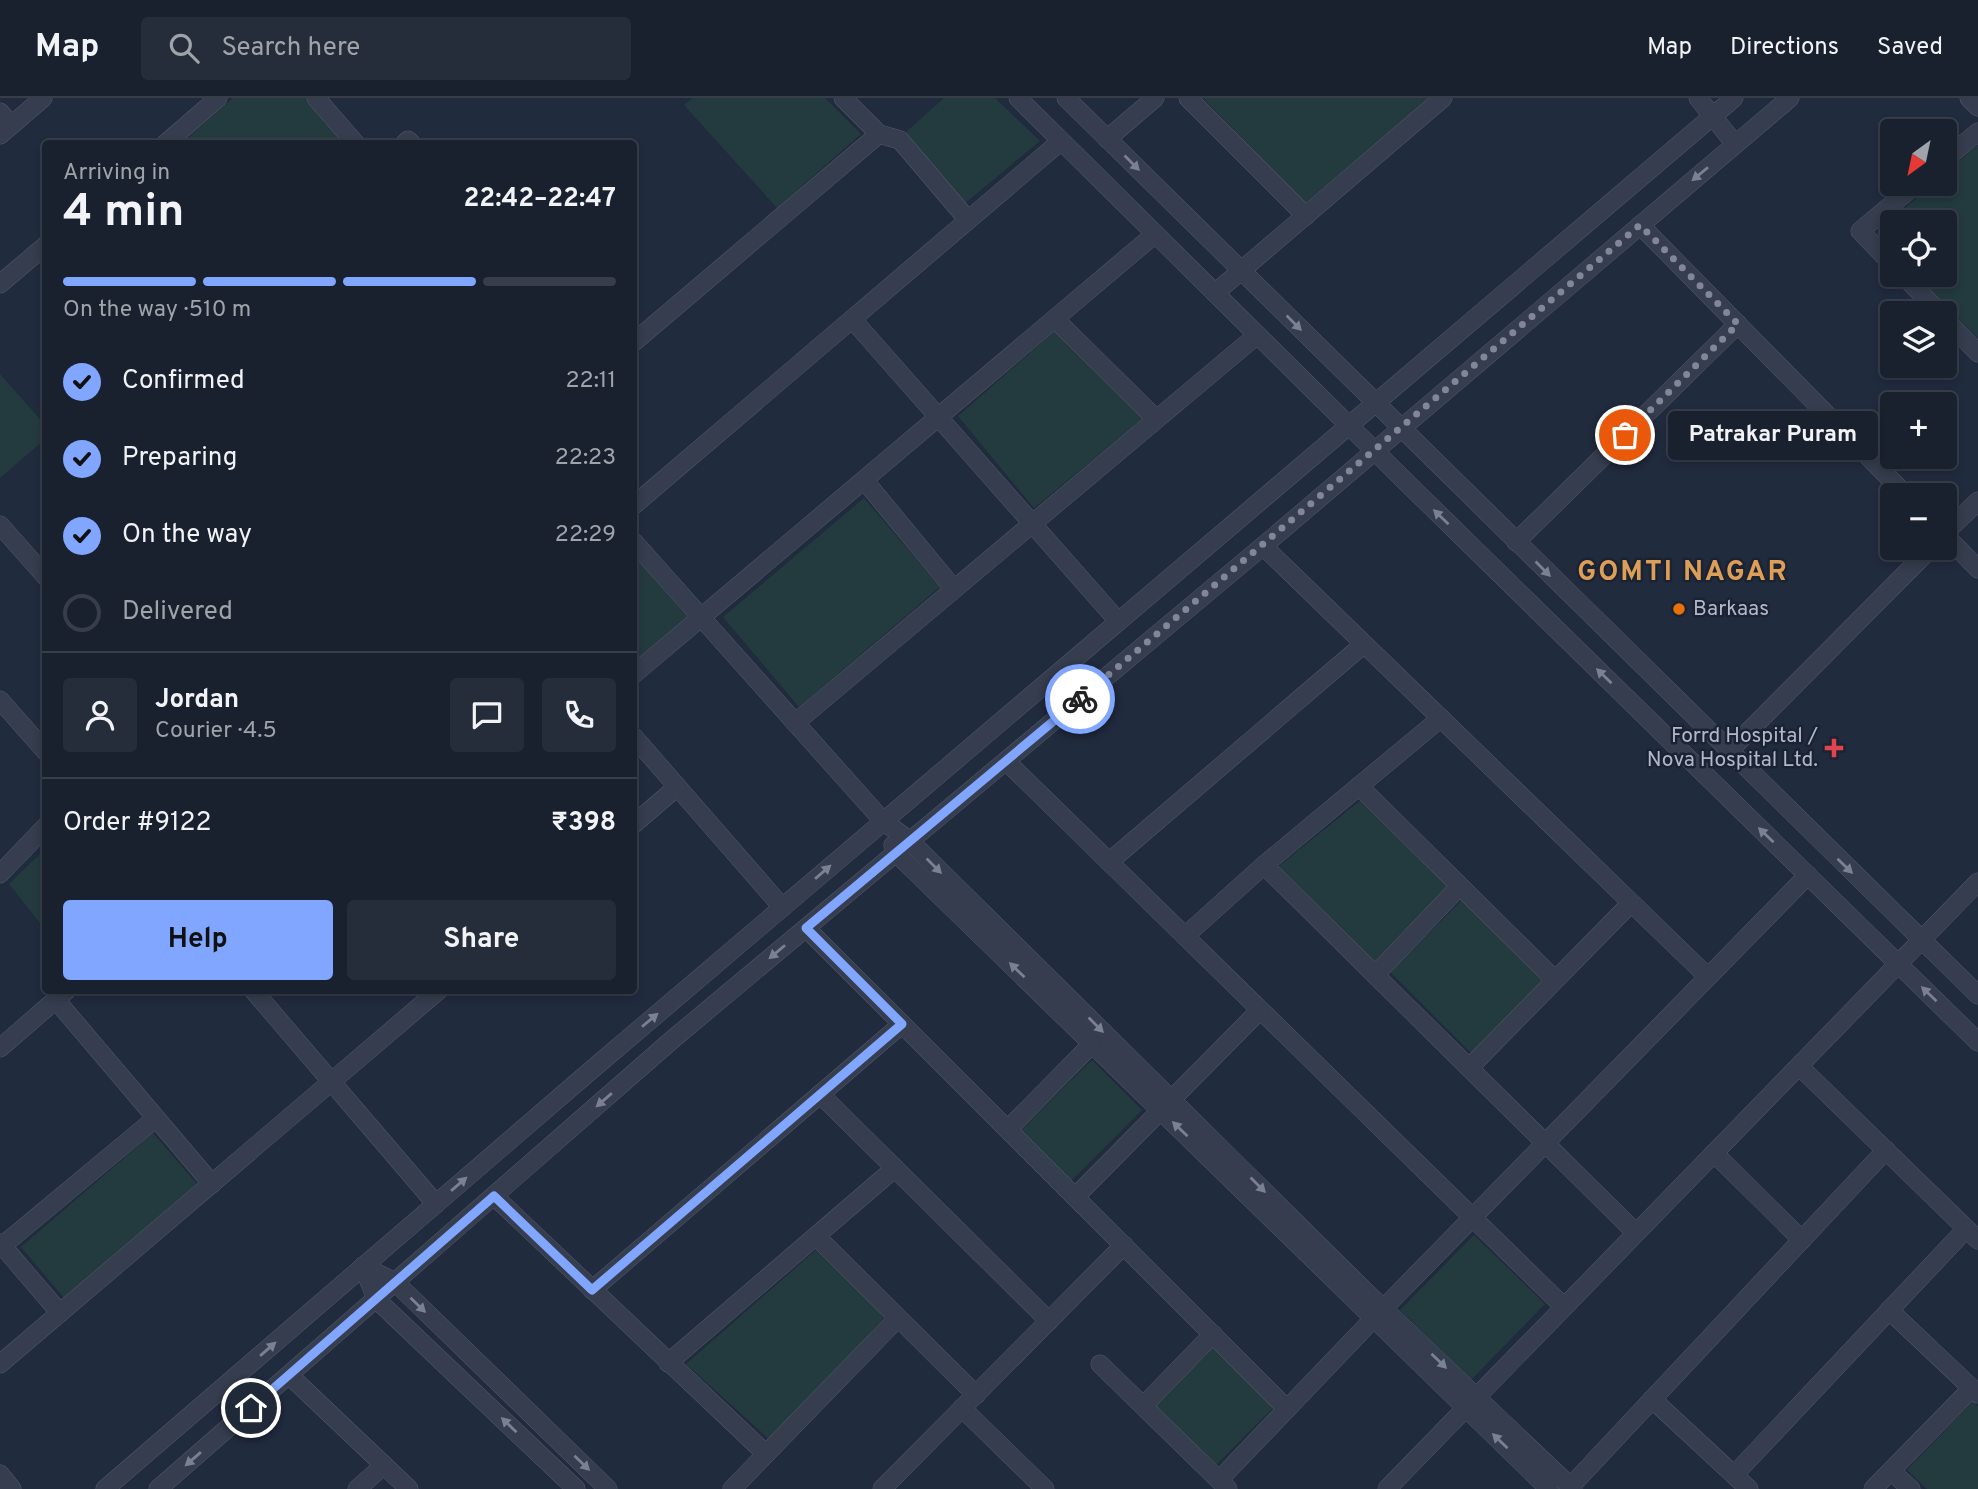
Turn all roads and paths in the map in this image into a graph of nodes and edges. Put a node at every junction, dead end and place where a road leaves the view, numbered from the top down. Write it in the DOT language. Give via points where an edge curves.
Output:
graph roads {
  1 [pos="43,98"];
  2 [pos="218,98"];
  3 [pos="316,98"];
  4 [pos="843,98"];
  5 [pos="1018,98"];
  6 [pos="1066,98"];
  7 [pos="1155,98"];
  8 [pos="1188,98"];
  9 [pos="1443,98"];
  10 [pos="1698,98"];
  11 [pos="1734,98"];
  12 [pos="1790,98"];
  13 [pos="1969,98"];
  14 [pos="1978,107"];
  15 [pos="1713,116"];
  16 [pos="4,124"];
  17 [pos="1978,132"];
  18 [pos="879,134"];
  19 [pos="1107,139"];
  20 [pos="169,140"];
  21 [pos="353,140"];
  22 [pos="1061,141"];
  23 [pos="1735,144"];
  24 [pos="1957,149"];
  25 [pos="1902,196"];
  26 [pos="1885,210"];
  27 [pos="1880,214"];
  28 [pos="1306,216"];
  29 [pos="968,220"];
  30 [pos="1640,225"];
  31 [pos="1155,234"];
  32 [pos="42,248"];
  33 [pos="1880,252"];
  34 [pos="1241,271"];
  35 [pos="0,284"];
  36 [pos="1915,287"];
  37 [pos="1215,293"];
  38 [pos="1928,301"];
  39 [pos="852,319"];
  40 [pos="1055,319"];
  41 [pos="1738,324"];
  42 [pos="1957,331"];
  43 [pos="1257,335"];
  44 [pos="637,338"];
  45 [pos="1978,353"];
  46 [pos="1375,402"];
  47 [pos="938,417"];
  48 [pos="1156,419"];
  49 [pos="1348,425"];
  50 [pos="1401,429"];
  51 [pos="1375,451"];
  52 [pos="864,480"];
  53 [pos="1894,483"];
  54 [pos="1978,501"];
  55 [pos="637,502"];
  56 [pos="1957,521"];
  57 [pos="1032,523"];
  58 [pos="0,525"];
  59 [pos="1516,542"];
  60 [pos="637,545"];
  61 [pos="1263,546"];
  62 [pos="1957,547"];
  63 [pos="1919,560"];
  64 [pos="1978,569"];
  65 [pos="42,572"];
  66 [pos="954,589"];
  67 [pos="701,617"];
  68 [pos="1118,621"];
  69 [pos="1364,644"];
  70 [pos="637,671"];
  71 [pos="0,700"];
  72 [pos="1441,718"];
  73 [pos="795,723"];
  74 [pos="637,740"];
  75 [pos="42,747"];
  76 [pos="1728,752"];
  77 [pos="1006,761"];
  78 [pos="1359,786"];
  79 [pos="677,787"];
  80 [pos="637,821"];
  81 [pos="883,821"];
  82 [pos="42,830"];
  83 [pos="903,847"];
  84 [pos="1109,862"];
  85 [pos="1264,865"];
  86 [pos="2,869"];
  87 [pos="1808,875"];
  88 [pos="1978,882"];
  89 [pos="1460,886"];
  90 [pos="1631,903"];
  91 [pos="782,907"];
  92 [pos="806,928"];
  93 [pos="1185,936"];
  94 [pos="1922,940"];
  95 [pos="1899,964"];
  96 [pos="1375,975"];
  97 [pos="1708,977"];
  98 [pos="1555,980"];
  99 [pos="256,994"];
  100 [pos="432,994"];
  101 [pos="61,995"];
  102 [pos="1978,995"];
  103 [pos="1260,1010"];
  104 [pos="902,1024"];
  105 [pos="1978,1041"];
  106 [pos="1092,1044"];
  107 [pos="0,1048"];
  108 [pos="1799,1066"];
  109 [pos="1469,1068"];
  110 [pos="332,1083"];
  111 [pos="820,1094"];
  112 [pos="1165,1104"];
  113 [pos="156,1118"];
  114 [pos="1007,1129"];
  115 [pos="1545,1143"];
  116 [pos="1886,1150"];
  117 [pos="1714,1153"];
  118 [pos="895,1168"];
  119 [pos="212,1184"];
  120 [pos="494,1196"];
  121 [pos="1075,1197"];
  122 [pos="436,1204"];
  123 [pos="1473,1218"];
  124 [pos="1636,1233"];
  125 [pos="1972,1235"];
  126 [pos="816,1236"];
  127 [pos="1802,1240"];
  128 [pos="1,1244"];
  129 [pos="1124,1245"];
  130 [pos="363,1266"];
  131 [pos="395,1282"];
  132 [pos="592,1290"];
  133 [pos="376,1299"];
  134 [pos="1564,1307"];
  135 [pos="1889,1310"];
  136 [pos="60,1313"];
  137 [pos="1378,1313"];
  138 [pos="898,1318"];
  139 [pos="1049,1321"];
  140 [pos="1213,1334"];
  141 [pos="668,1363"];
  142 [pos="0,1364"];
  143 [pos="1100,1364"];
  144 [pos="289,1375"];
  145 [pos="1975,1391"];
  146 [pos="976,1395"];
  147 [pos="1653,1399"];
  148 [pos="1471,1403"];
  149 [pos="1143,1406"];
  150 [pos="962,1408"];
  151 [pos="1287,1409"];
  152 [pos="766,1454"];
  153 [pos="384,1465"];
  154 [pos="1891,1471"];
  155 [pos="0,1474"];
  156 [pos="1734,1475"];
  157 [pos="1223,1484"];
  158 [pos="1572,1488"];
  159 [pos="12,1489"];
  160 [pos="104,1489"];
  161 [pos="158,1489"];
  162 [pos="356,1489"];
  163 [pos="409,1489"];
  164 [pos="576,1489"];
  165 [pos="608,1489"];
  166 [pos="732,1489"];
  167 [pos="882,1489"];
  168 [pos="1045,1489"];
  169 [pos="1387,1489"];
  170 [pos="1549,1489"];
  171 [pos="1749,1489"];
  172 [pos="1874,1489"];
  173 [pos="1911,1489"];
  1 -- 16 [label="street"];
  2 -- 20 [label="street"];
  3 -- 21 [label="street"];
  4 -- 18 [label="street"];
  5 -- 22 [label="street"];
  6 -- 19 [label="street"];
  7 -- 19 [label="street"];
  8 -- 28 [label="street"];
  9 -- 28 [label="street"];
  10 -- 15 [label="street"];
  11 -- 15 [label="street"];
  12 -- 23 [label="street"];
  13 -- 14 [label="street"];
  15 -- 23 [label="street"];
  15 -- 46 [label="street"];
  17 -- 24 [label="street"];
  18 -- 29 [label="street" via="900,141"];
  18 -- 44 [label="street"];
  19 -- 34 [label="street, one-way"];
  22 -- 29 [label="street"];
  22 -- 31 [label="street"];
  23 -- 30 [label="street, one-way"];
  25 -- 26 [label="street"];
  27 -- 33 [label="street" via="1860,231"];
  28 -- 34 [label="street"];
  29 -- 39 [label="street"];
  30 -- 41 [label="street"];
  30 -- 50 [label="street"];
  31 -- 37 [label="street"];
  31 -- 40 [label="street"];
  32 -- 35 [label="street"];
  34 -- 37 [label="street"];
  34 -- 46 [label="street, one-way"];
  36 -- 38 [label="street"];
  37 -- 43 [label="street"];
  39 -- 47 [label="street"];
  39 -- 55 [label="street"];
  40 -- 47 [label="street"];
  40 -- 48 [label="street"];
  41 -- 53 [label="street"];
  41 -- 59 [label="street"];
  42 -- 45 [label="street"];
  43 -- 48 [label="street"];
  43 -- 49 [label="street"];
  46 -- 49 [label="street"];
  46 -- 50 [label="street"];
  47 -- 52 [label="street"];
  47 -- 57 [label="street"];
  48 -- 57 [label="street"];
  49 -- 51 [label="street"];
  49 -- 68 [label="street"];
  50 -- 51 [label="street"];
  50 -- 59 [label="street"];
  51 -- 61 [label="street"];
  87 -- 51 [label="street, one-way"];
  52 -- 66 [label="street"];
  52 -- 67 [label="street"];
  54 -- 56 [label="street"];
  57 -- 66 [label="street"];
  57 -- 68 [label="street"];
  58 -- 65 [label="street"];
  59 -- 76 [label="street, one-way"];
  60 -- 67 [label="street"];
  61 -- 69 [label="street"];
  61 -- 77 [label="street"];
  62 -- 64 [label="street"];
  63 -- 76 [label="street"];
  66 -- 73 [label="street"];
  67 -- 70 [label="street"];
  67 -- 73 [label="street"];
  68 -- 81 [label="street"];
  69 -- 72 [label="street"];
  69 -- 84 [label="street"];
  71 -- 75 [label="street"];
  72 -- 78 [label="street"];
  72 -- 90 [label="street"];
  73 -- 81 [label="street"];
  74 -- 79 [label="street"];
  76 -- 94 [label="street, one-way"];
  77 -- 83 [label="street"];
  77 -- 84 [label="street"];
  78 -- 85 [label="street"];
  78 -- 89 [label="street"];
  79 -- 80 [label="street"];
  79 -- 91 [label="street"];
  81 -- 83 [label="street"];
  91 -- 81 [label="street, one-way"];
  82 -- 86 [label="street"];
  83 -- 92 [label="street"];
  106 -- 83 [label="street, one-way"];
  83 -- 112 [label="street, one-way"];
  84 -- 93 [label="street"];
  85 -- 93 [label="street"];
  85 -- 96 [label="street"];
  87 -- 95 [label="street"];
  87 -- 97 [label="street"];
  88 -- 94 [label="street"];
  89 -- 96 [label="street"];
  89 -- 98 [label="street"];
  90 -- 97 [label="street"];
  90 -- 98 [label="street"];
  122 -- 91 [label="street, one-way"];
  92 -- 104 [label="street"];
  92 -- 120 [label="street, one-way"];
  93 -- 103 [label="street"];
  94 -- 95 [label="street"];
  94 -- 102 [label="street"];
  105 -- 95 [label="street, one-way"];
  95 -- 108 [label="street"];
  96 -- 109 [label="street"];
  97 -- 115 [label="street"];
  98 -- 109 [label="street"];
  99 -- 110 [label="street"];
  100 -- 110 [label="street"];
  101 -- 107 [label="street"];
  101 -- 113 [label="street"];
  103 -- 112 [label="street"];
  103 -- 123 [label="street"];
  104 -- 111 [label="street"];
  104 -- 114 [label="street"];
  106 -- 112 [label="street"];
  106 -- 114 [label="street"];
  108 -- 116 [label="street"];
  108 -- 117 [label="street"];
  109 -- 115 [label="street"];
  110 -- 119 [label="street"];
  110 -- 122 [label="street"];
  111 -- 118 [label="street"];
  111 -- 132 [label="street"];
  112 -- 121 [label="street"];
  112 -- 137 [label="street"];
  113 -- 119 [label="street"];
  113 -- 128 [label="street"];
  114 -- 121 [label="street"];
  115 -- 123 [label="street"];
  115 -- 124 [label="street"];
  116 -- 125 [label="street"];
  116 -- 127 [label="street"];
  117 -- 124 [label="street"];
  117 -- 127 [label="street"];
  118 -- 126 [label="street"];
  118 -- 139 [label="street"];
  119 -- 136 [label="street"];
  120 -- 131 [label="street"];
  120 -- 132 [label="street"];
  121 -- 129 [label="street"];
  122 -- 130 [label="street"];
  123 -- 134 [label="street"];
  123 -- 137 [label="street"];
  124 -- 134 [label="street"];
  125 -- 135 [label="street"];
  126 -- 138 [label="street"];
  126 -- 141 [label="street"];
  127 -- 147 [label="street"];
  128 -- 136 [label="street"];
  129 -- 139 [label="street"];
  129 -- 140 [label="street"];
  130 -- 131 [label="street"];
  130 -- 133 [label="street"];
  160 -- 130 [label="street, one-way"];
  131 -- 133 [label="street"];
  131 -- 165 [label="street, one-way"];
  132 -- 141 [label="street"];
  133 -- 144 [label="street"];
  164 -- 133 [label="street, one-way"];
  134 -- 148 [label="street"];
  135 -- 145 [label="street"];
  135 -- 156 [label="street"];
  136 -- 142 [label="street"];
  137 -- 148 [label="street"];
  137 -- 151 [label="street"];
  138 -- 146 [label="street"];
  138 -- 152 [label="street"];
  139 -- 146 [label="street"];
  140 -- 149 [label="street"];
  140 -- 151 [label="street"];
  141 -- 152 [label="street"];
  143 -- 149 [label="street"];
  144 -- 153 [label="street"];
  144 -- 161 [label="street, one-way"];
  145 -- 154 [label="street"];
  146 -- 150 [label="street"];
  147 -- 156 [label="street"];
  147 -- 158 [label="street"];
  148 -- 158 [label="street"];
  148 -- 169 [label="street"];
  170 -- 148 [label="street, one-way"];
  149 -- 157 [label="street"];
  150 -- 167 [label="street"];
  150 -- 168 [label="street"];
  151 -- 157 [label="street"];
  152 -- 166 [label="street"];
  153 -- 162 [label="street"];
  153 -- 163 [label="street"];
  154 -- 172 [label="street"];
  154 -- 173 [label="street"];
  155 -- 159 [label="street"];
  156 -- 171 [label="street"];
}
